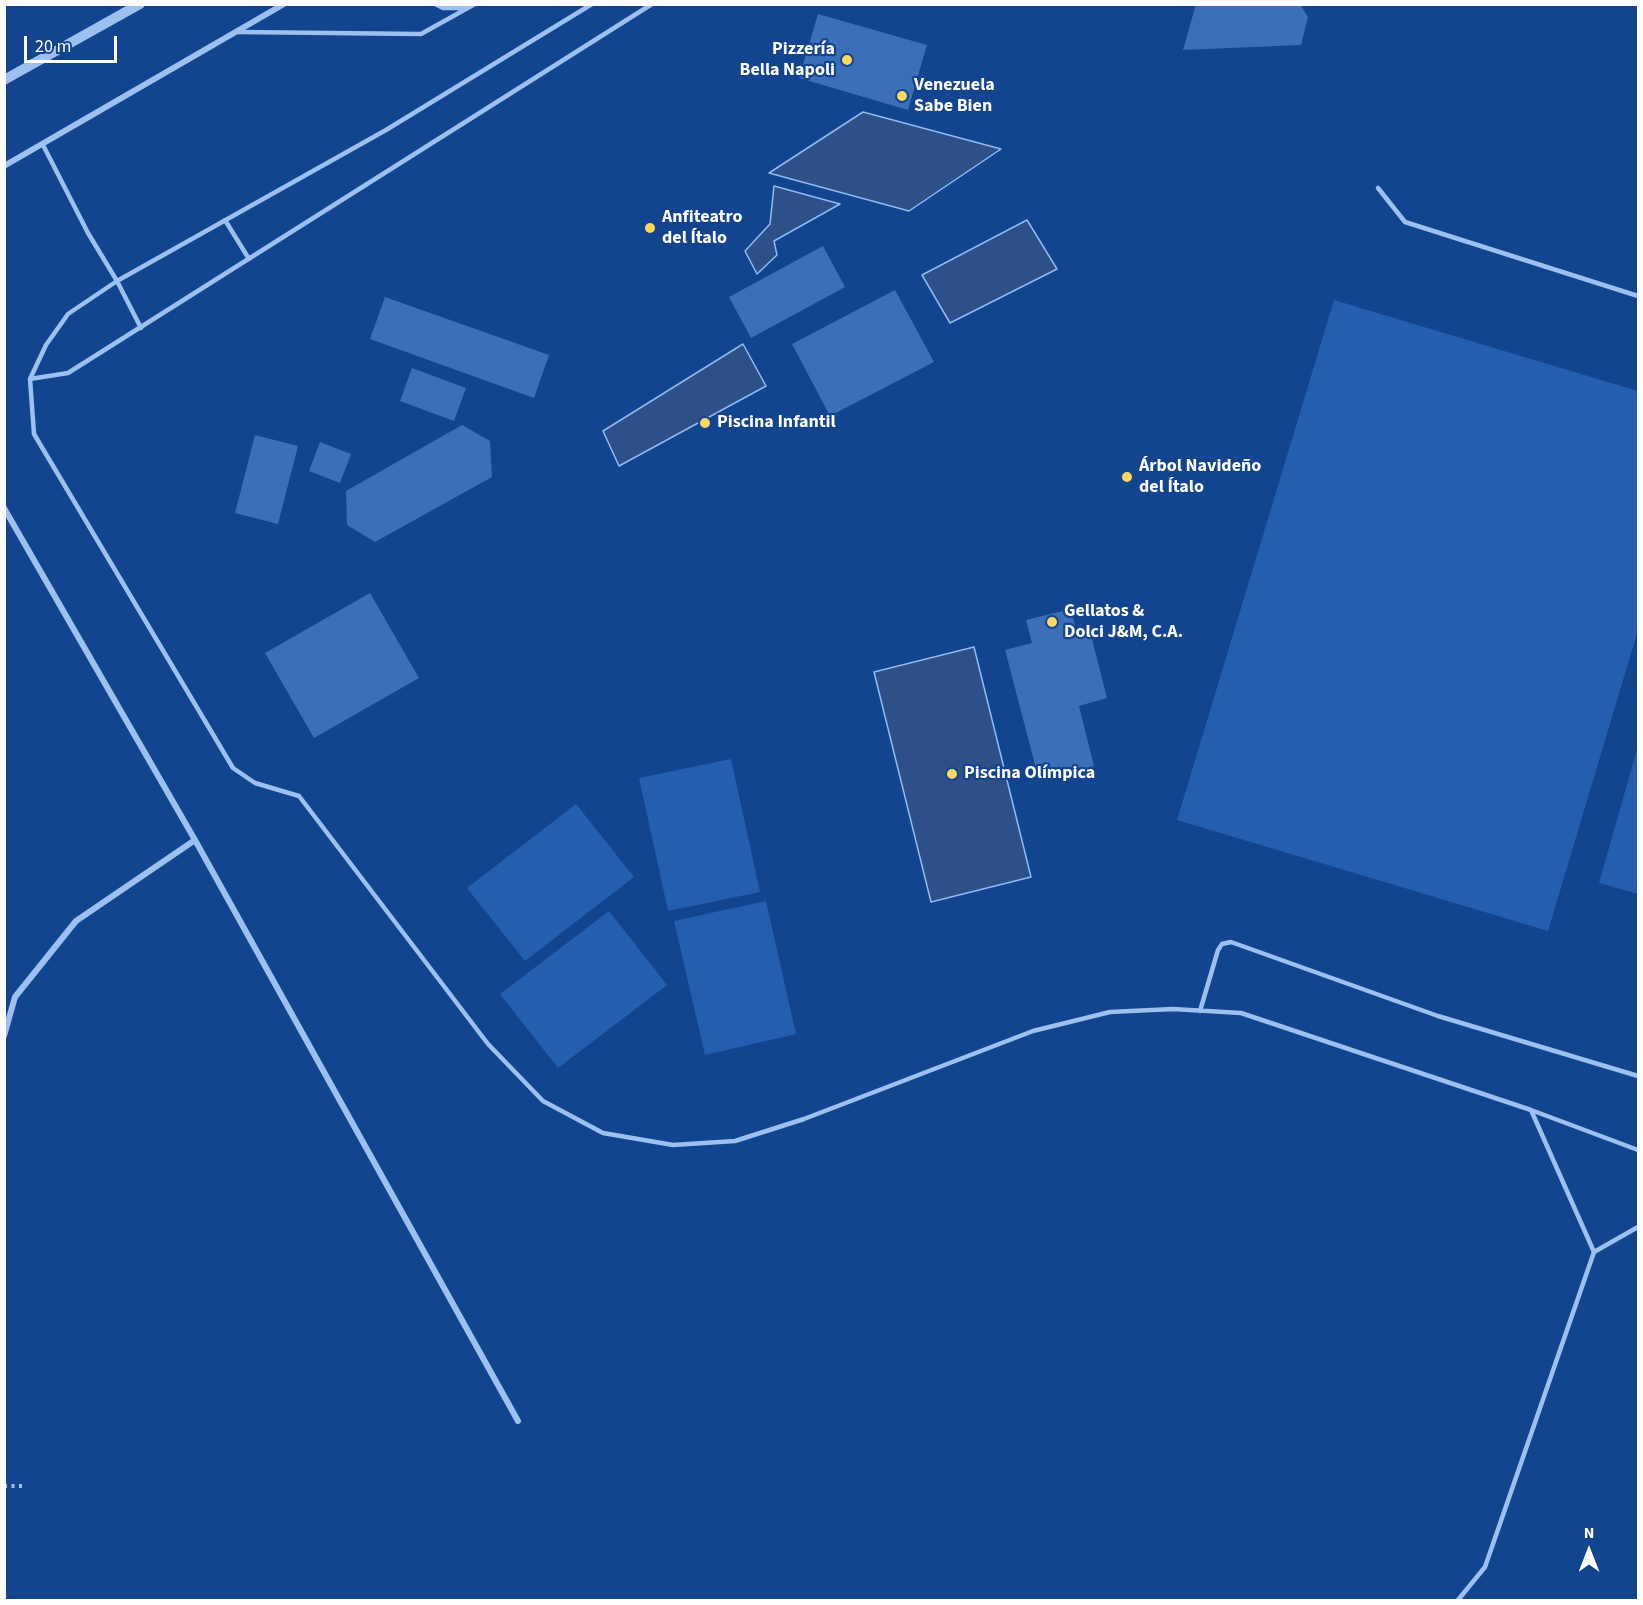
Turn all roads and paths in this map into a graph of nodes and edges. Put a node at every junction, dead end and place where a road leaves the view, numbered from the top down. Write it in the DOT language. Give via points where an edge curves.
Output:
graph roads {
  1 [pos="140,4"];
  2 [pos="284,4"];
  3 [pos="435,4"];
  4 [pos="592,4"];
  5 [pos="652,4"];
  6 [pos="473,6"];
  7 [pos="237,32"];
  8 [pos="4,80"];
  9 [pos="43,145"];
  10 [pos="4,166"];
  11 [pos="1378,188"];
  12 [pos="225,220"];
  13 [pos="249,259"];
  14 [pos="117,281"];
  15 [pos="1638,296"];
  16 [pos="141,328"];
  17 [pos="30,379"];
  18 [pos="4,508"];
  19 [pos="195,840"];
  20 [pos="1200,1011"];
  21 [pos="4,1036"];
  22 [pos="1638,1076"];
  23 [pos="1531,1110"];
  24 [pos="1638,1150"];
  25 [pos="1638,1227"];
  26 [pos="1594,1252"];
  27 [pos="518,1421"];
  28 [pos="4,1486"];
  29 [pos="26,1486"];
  30 [pos="1458,1600"];
  1 -- 8 [label="street"];
  2 -- 7 [label="street"];
  3 -- 6 [label="lane" via="443,8"];
  4 -- 12 [label="lane" via="386,130"];
  5 -- 13 [label="lane"];
  6 -- 7 [label="lane" via="422,34"];
  7 -- 9 [label="street"];
  9 -- 10 [label="street"];
  9 -- 14 [label="lane"];
  11 -- 15 [label="lane" via="1405,222"];
  12 -- 13 [label="lane"];
  12 -- 14 [label="lane"];
  13 -- 16 [label="lane"];
  14 -- 16 [label="lane"];
  14 -- 17 [label="lane" via="68,314 46,345"];
  16 -- 17 [label="lane" via="68,373"];
  17 -- 20 [label="lane" via="34,434 234,768 255,783 298,796 488,1044 543,1101 603,1133 674,1145 735,1141 804,1119 1033,1031 1110,1012"];
  18 -- 19 [label="street"];
  19 -- 21 [label="street" via="76,921 15,996"];
  19 -- 27 [label="street"];
  20 -- 22 [label="lane" via="1218,950 1222,944 1231,942 1438,1016"];
  20 -- 23 [label="lane" via="1241,1013"];
  23 -- 24 [label="lane"];
  23 -- 26 [label="lane"];
  25 -- 26 [label="lane"];
  26 -- 30 [label="lane" via="1485,1567"];
  28 -- 29 [label="path"];
}
